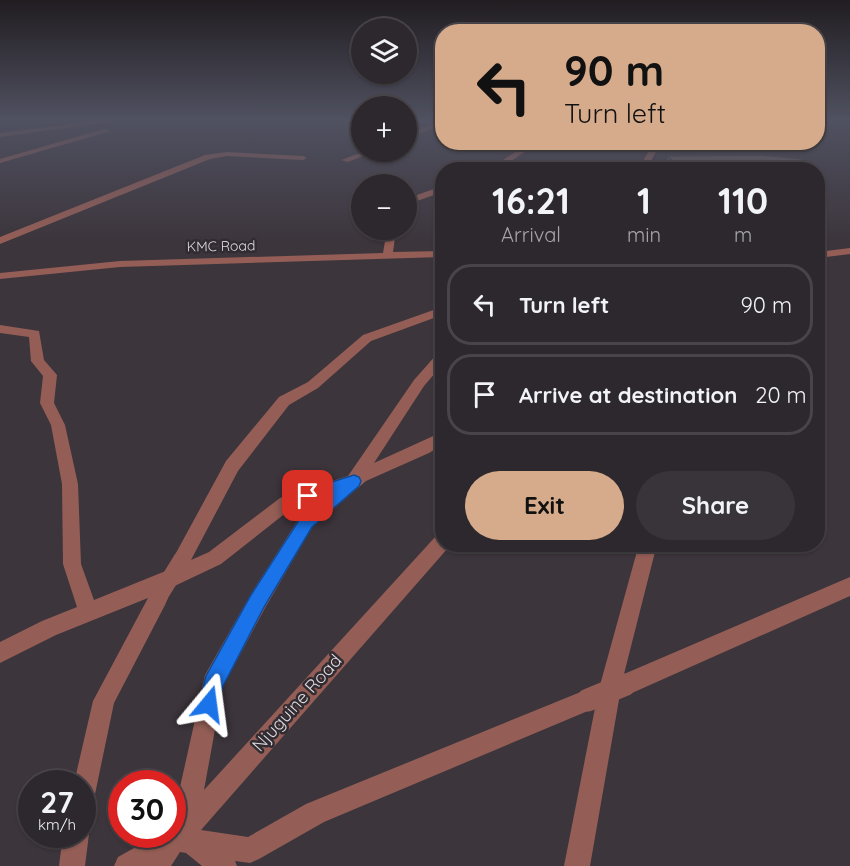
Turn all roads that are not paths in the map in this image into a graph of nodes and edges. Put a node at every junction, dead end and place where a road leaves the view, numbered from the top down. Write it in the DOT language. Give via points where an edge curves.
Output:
graph roads {
  1 [pos="202,159"];
  2 [pos="435,192"];
  3 [pos="417,198"];
  4 [pos="390,240"];
  5 [pos="0,241"];
  6 [pos="850,251"];
  7 [pos="435,254"];
  8 [pos="825,254"];
  9 [pos="388,255"];
  10 [pos="0,276"];
  11 [pos="435,314"];
  12 [pos="0,329"];
  13 [pos="435,365"];
  14 [pos="435,442"];
  15 [pos="354,481"];
  16 [pos="435,550"];
  17 [pos="646,552"];
  18 [pos="850,586"];
  19 [pos="88,611"];
  20 [pos="0,652"];
  21 [pos="88,770"];
  22 [pos="186,821"];
  23 [pos="186,833"];
  24 [pos="186,837"];
  25 [pos="186,838"];
  26 [pos="74,848"];
  27 [pos="161,848"];
  28 [pos="171,848"];
  29 [pos="72,866"];
  30 [pos="127,866"];
  31 [pos="154,866"];
  32 [pos="224,866"];
  33 [pos="578,866"];
  1 -- 5 [label="street"];
  2 -- 3 [label="street"];
  4 -- 9 [label="street"];
  6 -- 8 [label="street"];
  7 -- 9 [label="street, KMC Road"];
  9 -- 10 [label="street, KMC Road" via="120,264"];
  11 -- 21 [label="street, bridge" via="367,338 328,373 284,401 232,466 104,700"];
  12 -- 19 [label="street" via="35,334 38,361 50,375 47,403 58,425 70,484 72,564"];
  13 -- 15 [label="street"];
  14 -- 15 [label="street"];
  15 -- 19 [label="street" via="286,503 215,558"];
  15 -- 22 [label="street" via="306,522 213,683"];
  16 -- 23 [label="street, Njuguine Road"];
  17 -- 33 [label="street" via="609,692"];
  18 -- 24 [label="street, bridge" via="315,813 250,849"];
  19 -- 20 [label="street"];
  25 -- 32 [label="street"];
  26 -- 29 [label="street"];
  27 -- 30 [label="street"];
  28 -- 31 [label="street, Njuguine Road"];
}
